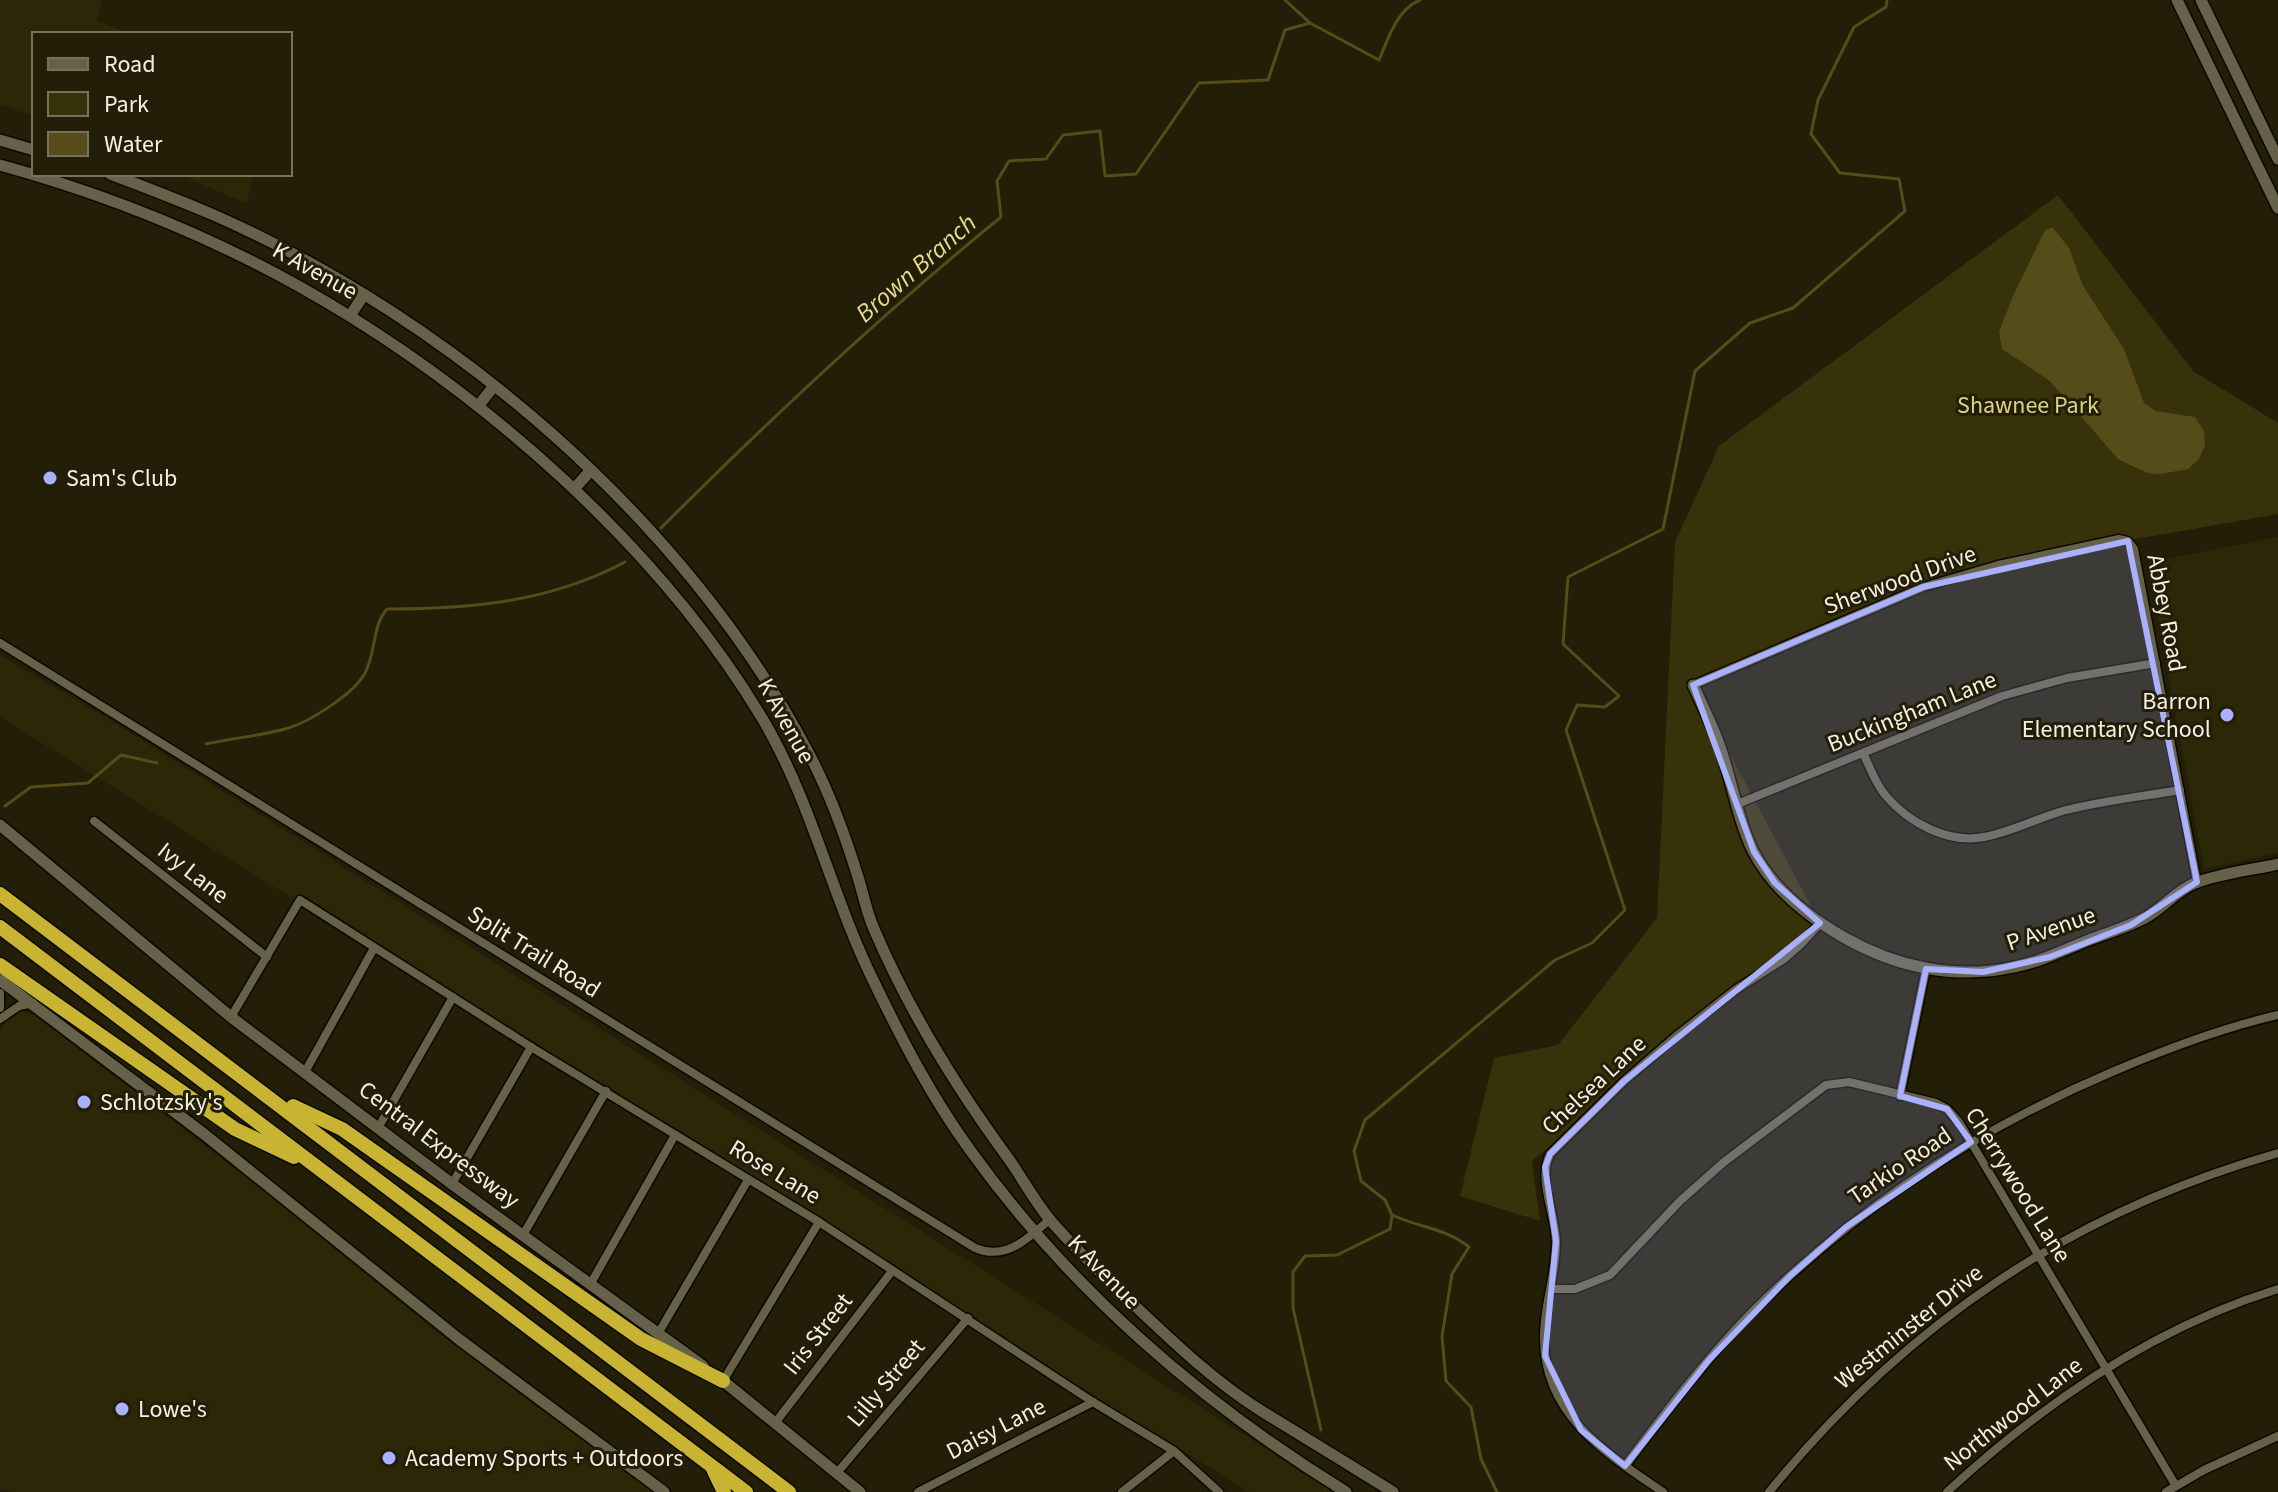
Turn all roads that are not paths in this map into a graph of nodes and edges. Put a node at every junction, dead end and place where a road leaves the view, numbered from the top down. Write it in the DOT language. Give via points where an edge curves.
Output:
graph roads {
  1 [pos="2177,0"];
  2 [pos="2201,0"];
  3 [pos="0,140"];
  4 [pos="32,149"];
  5 [pos="2278,159"];
  6 [pos="0,165"];
  7 [pos="32,175"];
  8 [pos="35,176"];
  9 [pos="115,176"];
  10 [pos="2278,208"];
  11 [pos="363,296"];
  12 [pos="350,316"];
  13 [pos="494,386"];
  14 [pos="479,405"];
  15 [pos="591,470"];
  16 [pos="574,489"];
  17 [pos="2128,541"];
  18 [pos="726,621"];
  19 [pos="707,636"];
  20 [pos="0,643"];
  21 [pos="2156,663"];
  22 [pos="1693,685"];
  23 [pos="1863,753"];
  24 [pos="2180,790"];
  25 [pos="1735,805"];
  26 [pos="94,821"];
  27 [pos="0,825"];
  28 [pos="2278,864"];
  29 [pos="2197,882"];
  30 [pos="0,894"];
  31 [pos="1820,923"];
  32 [pos="872,925"];
  33 [pos="0,927"];
  34 [pos="852,933"];
  35 [pos="374,948"];
  36 [pos="267,957"];
  37 [pos="0,965"];
  38 [pos="1926,969"];
  39 [pos="0,980"];
  40 [pos="0,993"];
  41 [pos="453,997"];
  42 [pos="33,1003"];
  43 [pos="0,1008"];
  44 [pos="2278,1015"];
  45 [pos="231,1017"];
  46 [pos="0,1019"];
  47 [pos="531,1047"];
  48 [pos="305,1072"];
  49 [pos="951,1076"];
  50 [pos="932,1089"];
  51 [pos="606,1091"];
  52 [pos="264,1092"];
  53 [pos="1900,1096"];
  54 [pos="378,1128"];
  55 [pos="675,1135"];
  56 [pos="1971,1142"];
  57 [pos="2278,1153"];
  58 [pos="320,1169"];
  59 [pos="748,1180"];
  60 [pos="452,1184"];
  61 [pos="1049,1220"];
  62 [pos="819,1222"];
  63 [pos="1035,1233"];
  64 [pos="523,1235"];
  65 [pos="2038,1254"];
  66 [pos="892,1271"];
  67 [pos="591,1283"];
  68 [pos="1551,1289"];
  69 [pos="2278,1289"];
  70 [pos="968,1318"];
  71 [pos="659,1332"];
  72 [pos="2105,1368"];
  73 [pos="723,1381"];
  74 [pos="1093,1402"];
  75 [pos="775,1423"];
  76 [pos="2278,1436"];
  77 [pos="1174,1451"];
  78 [pos="711,1465"];
  79 [pos="1625,1466"];
  80 [pos="836,1474"];
  81 [pos="2176,1486"];
  82 [pos="1379,1488"];
  83 [pos="664,1492"];
  84 [pos="724,1492"];
  85 [pos="746,1492"];
  86 [pos="789,1492"];
  87 [pos="860,1492"];
  88 [pos="918,1492"];
  89 [pos="1122,1492"];
  90 [pos="1219,1492"];
  91 [pos="1346,1492"];
  92 [pos="1393,1492"];
  93 [pos="1663,1492"];
  94 [pos="1769,1492"];
  95 [pos="1947,1492"];
  96 [pos="2166,1492"];
  1 -- 10 [label="main road"];
  2 -- 5 [label="main road"];
  3 -- 4 [label="main road"];
  6 -- 7 [label="main road, K Avenue"];
  8 -- 12 [label="main road, K Avenue" via="196,234"];
  9 -- 11 [label="main road, K Avenue" via="218,217"];
  11 -- 12 [label="main road"];
  11 -- 13 [label="main road, K Avenue"];
  12 -- 14 [label="main road, K Avenue"];
  13 -- 14 [label="main road"];
  13 -- 15 [label="main road, K Avenue"];
  14 -- 16 [label="main road, K Avenue"];
  15 -- 16 [label="main road"];
  15 -- 18 [label="main road, K Avenue"];
  16 -- 19 [label="main road, K Avenue"];
  17 -- 21 [label="street, Abbey Road" via="2134,549"];
  17 -- 22 [label="street, Sherwood Drive" via="1998,565 1923,587"];
  18 -- 19 [label="main road"];
  18 -- 32 [label="main road, K Avenue" via="809,753 838,820"];
  19 -- 34 [label="main road, K Avenue" via="789,769"];
  20 -- 63 [label="street, Split Trail Road" via="975,1248 1000,1253"];
  21 -- 23 [label="street, Buckingham Lane" via="2002,696"];
  21 -- 24 [label="street, Abbey Road"];
  22 -- 25 [label="main road, P Avenue" via="1720,746"];
  23 -- 24 [label="street" via="1884,795 1902,811 1920,825 1958,837 1979,838 2063,811"];
  23 -- 25 [label="street, Buckingham Lane"];
  24 -- 29 [label="street, Abbey Road"];
  25 -- 31 [label="main road, P Avenue" via="1754,852 1775,883"];
  26 -- 36 [label="street, Ivy Lane"];
  27 -- 45 [label="main road, Central Expressway"];
  28 -- 29 [label="main road, P Avenue"];
  29 -- 38 [label="main road, P Avenue" via="2141,920 2050,957 1983,972"];
  30 -- 52 [label="highway"];
  31 -- 38 [label="main road, P Avenue" via="1861,947"];
  31 -- 68 [label="street, Chelsea Lane" via="1784,959 1735,990 1624,1081 1550,1154 1545,1177 1556,1241"];
  32 -- 34 [label="main road"];
  32 -- 49 [label="main road, K Avenue"];
  33 -- 58 [label="highway"];
  34 -- 50 [label="main road, K Avenue"];
  35 -- 36 [label="street, Rose Lane" via="300,900"];
  35 -- 41 [label="street, Rose Lane"];
  35 -- 48 [label="street"];
  36 -- 45 [label="street"];
  37 -- 58 [label="highway" via="235,1129"];
  38 -- 53 [label="street"];
  39 -- 42 [label="main road"];
  40 -- 43 [label="street"];
  41 -- 47 [label="street, Rose Lane"];
  41 -- 54 [label="street"];
  42 -- 46 [label="street"];
  42 -- 83 [label="main road" via="460,1340"];
  44 -- 56 [label="street, Tarkio Road" via="2155,1054 2041,1104"];
  45 -- 48 [label="main road, Central Expressway"];
  47 -- 51 [label="street, Rose Lane"];
  47 -- 60 [label="street"];
  48 -- 54 [label="main road, Central Expressway"];
  49 -- 50 [label="main road"];
  49 -- 61 [label="main road, K Avenue"];
  50 -- 63 [label="main road, K Avenue" via="970,1151"];
  51 -- 55 [label="street, Rose Lane"];
  51 -- 64 [label="street"];
  52 -- 73 [label="highway" via="342,1129 641,1339"];
  52 -- 86 [label="highway"];
  53 -- 56 [label="street, Cherrywood Lane" via="1947,1109"];
  53 -- 68 [label="street, Cherrywood Lane" via="1849,1082 1826,1085 1680,1201 1610,1275 1575,1289"];
  54 -- 60 [label="main road, Central Expressway"];
  55 -- 59 [label="street, Rose Lane"];
  55 -- 67 [label="street"];
  56 -- 65 [label="street, Cherrywood Lane"];
  56 -- 79 [label="street, Tarkio Road" via="1846,1227 1790,1276 1709,1360"];
  57 -- 65 [label="street, Westminster Drive" via="2160,1194"];
  58 -- 78 [label="highway"];
  59 -- 62 [label="street, Rose Lane"];
  59 -- 71 [label="street"];
  60 -- 64 [label="main road, Central Expressway"];
  61 -- 63 [label="street, Split Trail Road"];
  61 -- 82 [label="main road, K Avenue" via="1153,1323 1226,1385"];
  62 -- 66 [label="street, Rose Lane"];
  62 -- 73 [label="street"];
  63 -- 91 [label="main road, K Avenue" via="1125,1326 1209,1397"];
  64 -- 67 [label="main road, Central Expressway"];
  65 -- 72 [label="street, Cherrywood Lane"];
  65 -- 94 [label="street, Westminster Drive" via="1971,1298 1889,1363"];
  66 -- 70 [label="street, Rose Lane"];
  66 -- 75 [label="street, Iris Street"];
  67 -- 71 [label="main road, Central Expressway"];
  68 -- 79 [label="street, Chelsea Lane" via="1543,1339 1552,1380 1581,1430"];
  69 -- 72 [label="street, Northwood Lane" via="2194,1321"];
  70 -- 74 [label="street, Rose Lane"];
  70 -- 80 [label="street, Lilly Street"];
  71 -- 73 [label="main road, Central Expressway"];
  72 -- 81 [label="street, Cherrywood Lane"];
  72 -- 95 [label="street, Northwood Lane" via="1998,1444"];
  73 -- 75 [label="main road, Central Expressway"];
  74 -- 77 [label="street, Rose Lane"];
  74 -- 88 [label="street, Daisy Lane"];
  75 -- 80 [label="main road, Central Expressway"];
  76 -- 81 [label="street"];
  77 -- 89 [label="street"];
  77 -- 90 [label="street, Rose Lane"];
  78 -- 84 [label="highway"];
  78 -- 85 [label="highway"];
  79 -- 93 [label="street, Chelsea Lane"];
  80 -- 87 [label="main road, Central Expressway"];
  81 -- 96 [label="street"];
  82 -- 92 [label="main road, K Avenue"];
}
